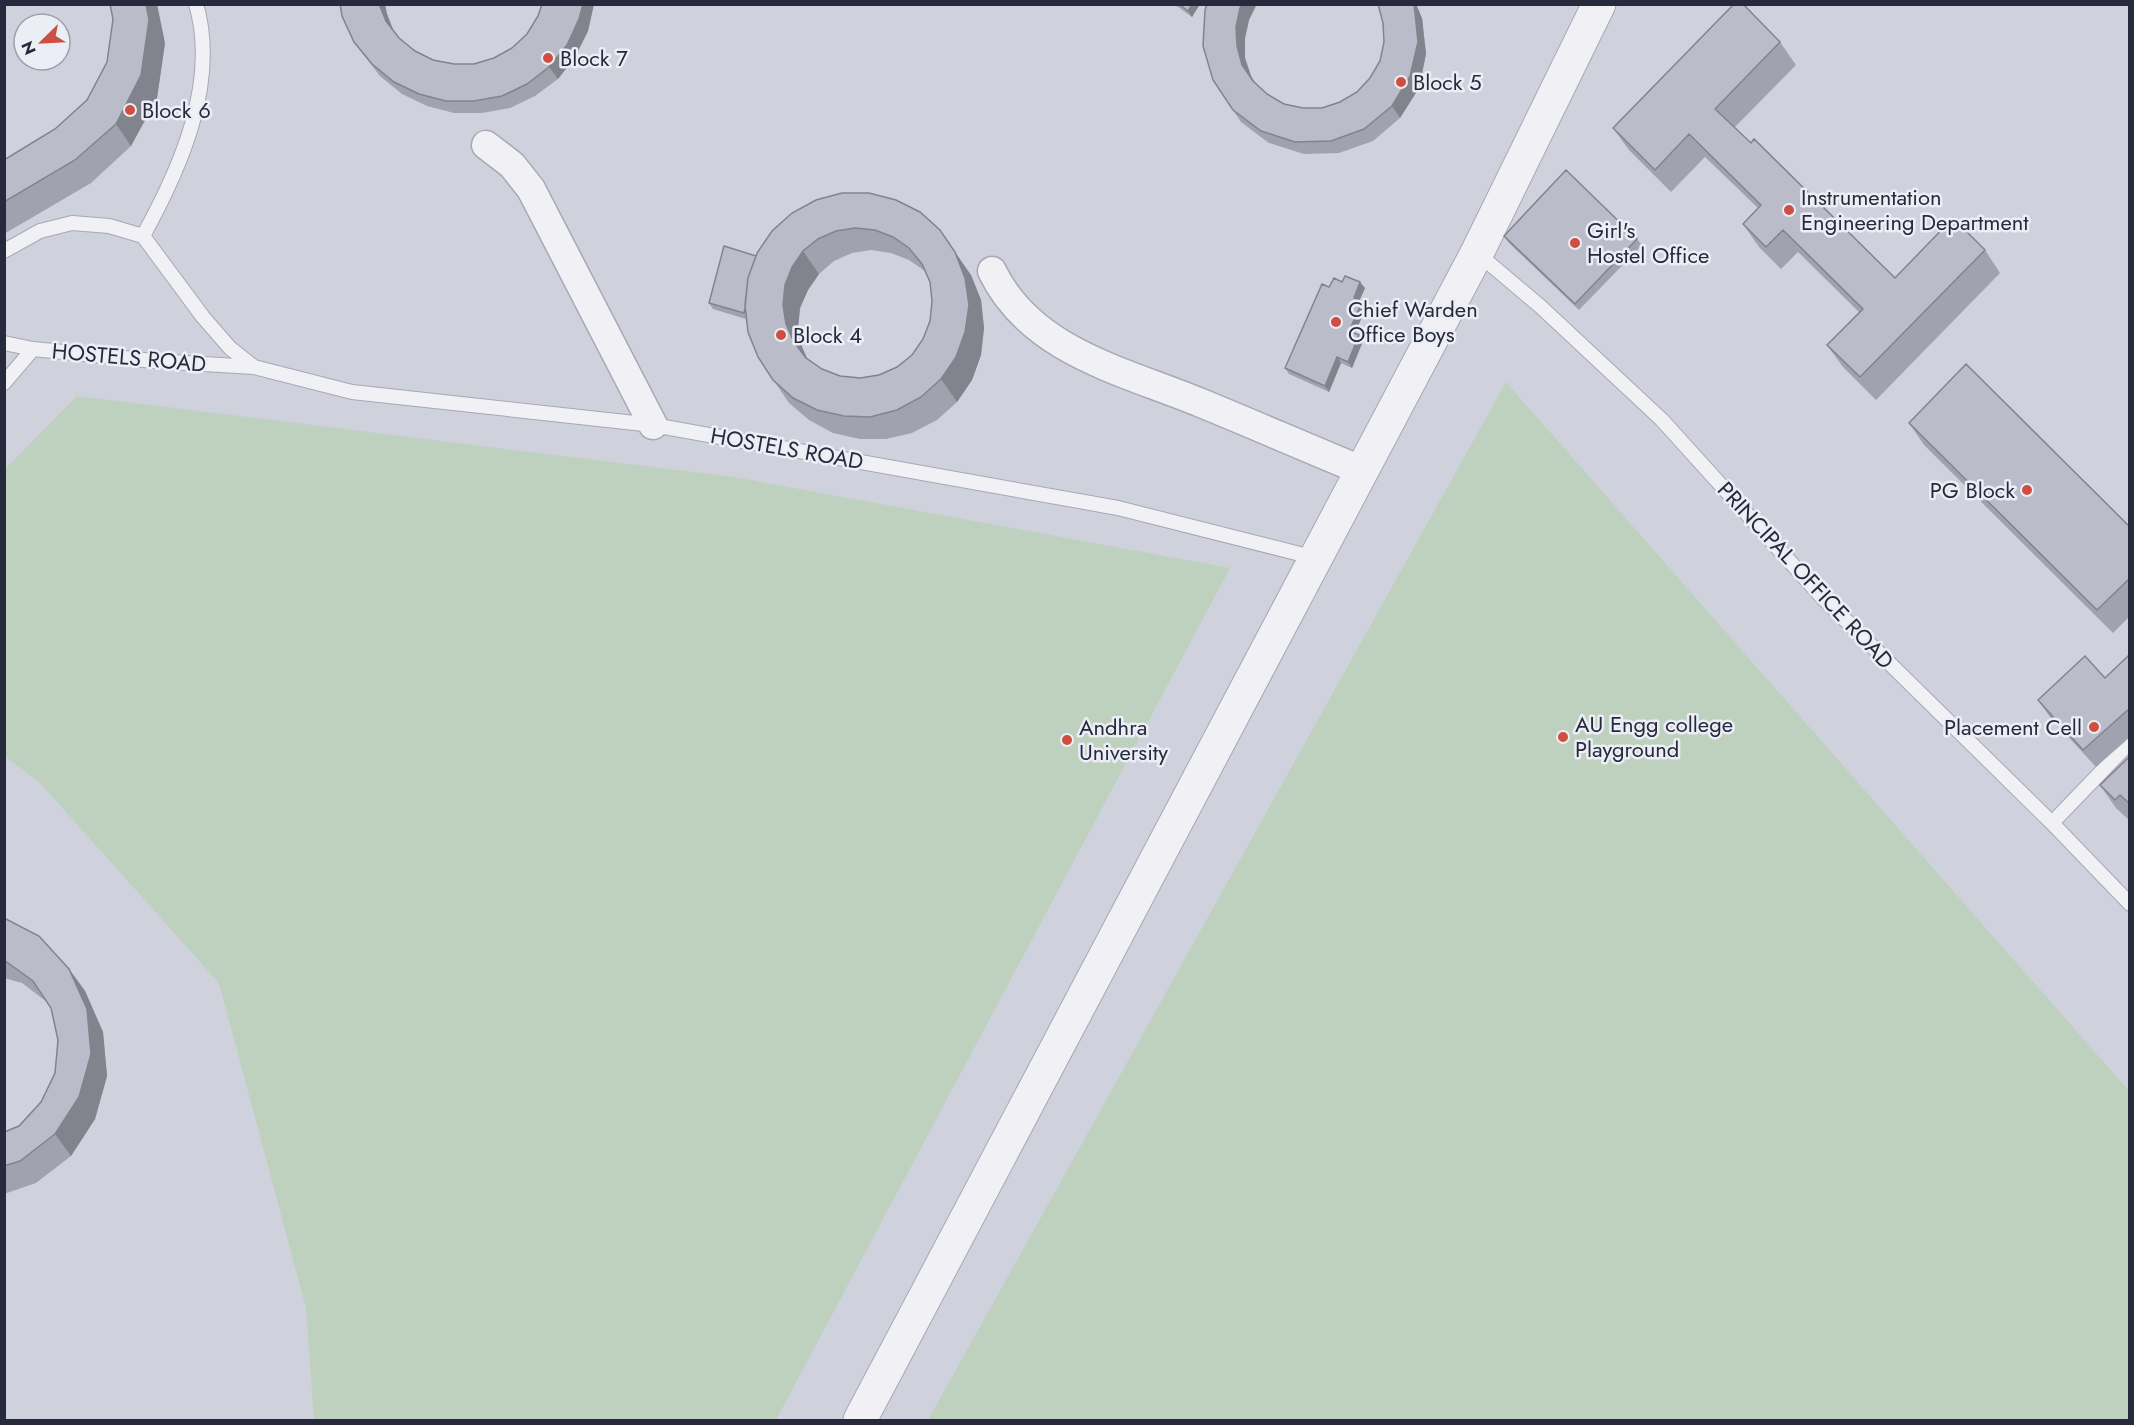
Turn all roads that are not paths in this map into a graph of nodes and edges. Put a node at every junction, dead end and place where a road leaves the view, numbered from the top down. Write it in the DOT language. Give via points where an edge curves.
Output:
graph roads {
  1 [pos="196,4"];
  2 [pos="1599,4"];
  3 [pos="486,145"];
  4 [pos="143,236"];
  5 [pos="4,251"];
  6 [pos="1476,253"];
  7 [pos="992,271"];
  8 [pos="4,343"];
  9 [pos="33,349"];
  10 [pos="254,366"];
  11 [pos="4,383"];
  12 [pos="653,425"];
  13 [pos="1361,470"];
  14 [pos="1316,558"];
  15 [pos="2130,742"];
  16 [pos="2052,823"];
  17 [pos="2130,904"];
  18 [pos="860,1420"];
  1 -- 4 [label="lane" via="203,47 201,86 176,169"];
  2 -- 6 [label="street"];
  3 -- 12 [label="street" via="512,165 531,189"];
  4 -- 5 [label="lane" via="110,226 72,223 40,231"];
  4 -- 10 [label="lane, HOSTELS ROAD" via="203,318 230,348"];
  6 -- 13 [label="street"];
  6 -- 16 [label="lane, PRINCIPAL OFFICE ROAD" via="1541,307 1662,420 1822,597"];
  7 -- 13 [label="street" via="1002,292 1031,324 1066,347 1101,365"];
  8 -- 9 [label="lane, HOSTELS ROAD"];
  9 -- 10 [label="lane, HOSTELS ROAD"];
  9 -- 11 [label="lane"];
  10 -- 12 [label="lane, HOSTELS ROAD" via="352,392"];
  12 -- 14 [label="lane, HOSTELS ROAD" via="1106,506"];
  13 -- 14 [label="street"];
  14 -- 18 [label="street"];
  15 -- 16 [label="lane"];
  16 -- 17 [label="lane, PRINCIPAL OFFICE ROAD"];
}
